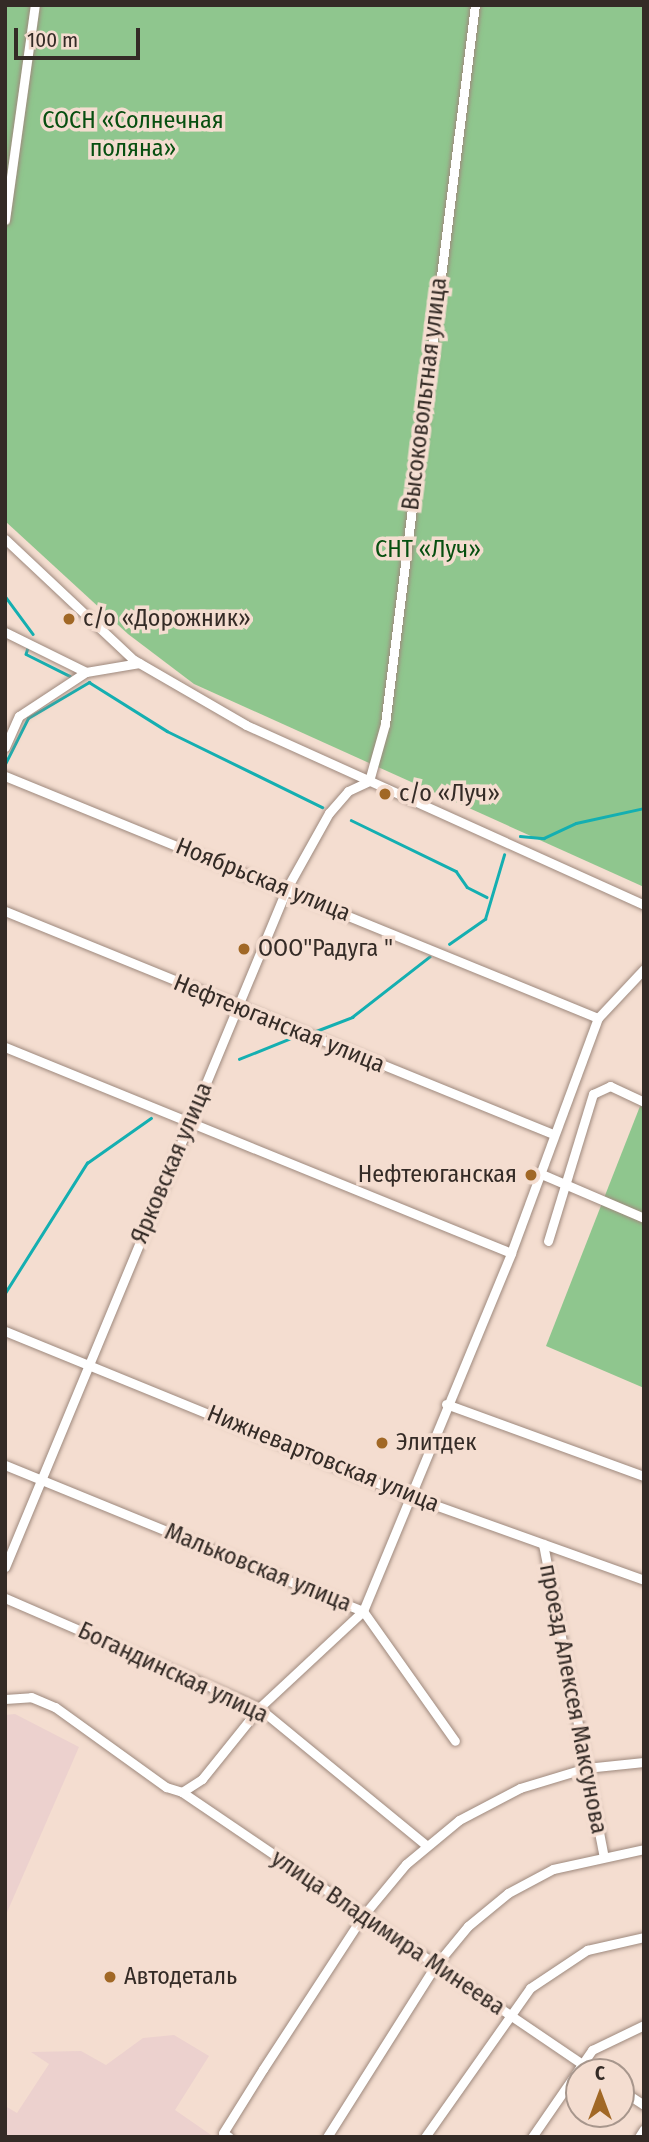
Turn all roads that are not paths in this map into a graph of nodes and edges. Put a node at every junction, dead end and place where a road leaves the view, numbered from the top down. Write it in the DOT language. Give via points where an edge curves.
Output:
graph roads {
  1 [pos="36,5"];
  2 [pos="475,5"];
  3 [pos="5,220"];
  4 [pos="5,539"];
  5 [pos="5,632"];
  6 [pos="139,663"];
  7 [pos="86,672"];
  8 [pos="5,747"];
  9 [pos="5,776"];
  10 [pos="369,781"];
  11 [pos="287,888"];
  12 [pos="644,905"];
  13 [pos="5,911"];
  14 [pos="644,969"];
  15 [pos="237,1008"];
  16 [pos="598,1018"];
  17 [pos="5,1047"];
  18 [pos="644,1102"];
  19 [pos="189,1122"];
  20 [pos="553,1135"];
  21 [pos="539,1173"];
  22 [pos="566,1180"];
  23 [pos="644,1218"];
  24 [pos="548,1241"];
  25 [pos="510,1253"];
  26 [pos="5,1331"];
  27 [pos="89,1363"];
  28 [pos="446,1404"];
  29 [pos="5,1465"];
  30 [pos="644,1476"];
  31 [pos="42,1479"];
  32 [pos="407,1495"];
  33 [pos="543,1544"];
  34 [pos="5,1567"];
  35 [pos="644,1580"];
  36 [pos="5,1598"];
  37 [pos="363,1611"];
  38 [pos="5,1699"];
  39 [pos="259,1707"];
  40 [pos="455,1741"];
  41 [pos="644,1762"];
  42 [pos="586,1768"];
  43 [pos="182,1792"];
  44 [pos="426,1846"];
  45 [pos="644,1849"];
  46 [pos="603,1854"];
  47 [pos="362,1917"];
  48 [pos="644,1937"];
  49 [pos="435,1966"];
  50 [pos="508,2015"];
  51 [pos="644,2025"];
  52 [pos="573,2058"];
  53 [pos="586,2058"];
  54 [pos="565,2087"];
  55 [pos="644,2129"];
  56 [pos="229,2137"];
  57 [pos="327,2137"];
  58 [pos="425,2137"];
  59 [pos="532,2137"];
  60 [pos="639,2137"];
  1 -- 3 [label="street"];
  2 -- 10 [label="street, Высоковольтная улица" via="385,724"];
  4 -- 6 [label="street"];
  5 -- 7 [label="street"];
  6 -- 7 [label="street"];
  6 -- 10 [label="street" via="246,726"];
  7 -- 8 [label="street" via="19,716"];
  9 -- 11 [label="street, Ноябрьская улица"];
  10 -- 11 [label="street, Ярковская улица" via="348,791 329,813"];
  10 -- 12 [label="street"];
  11 -- 15 [label="street, Ярковская улица"];
  11 -- 16 [label="street, Ноябрьская улица"];
  13 -- 15 [label="street, Нефтеюганская улица"];
  14 -- 16 [label="street"];
  15 -- 19 [label="street, Ярковская улица"];
  15 -- 20 [label="street, Нефтеюганская улица"];
  16 -- 20 [label="street"];
  17 -- 19 [label="street"];
  18 -- 22 [label="street" via="610,1086 593,1094"];
  19 -- 25 [label="street"];
  19 -- 27 [label="street, Ярковская улица"];
  20 -- 21 [label="street"];
  21 -- 22 [label="street"];
  21 -- 25 [label="street"];
  22 -- 23 [label="street"];
  22 -- 24 [label="street"];
  25 -- 28 [label="street"];
  26 -- 27 [label="street, Нижневартовская улица"];
  27 -- 31 [label="street, Ярковская улица"];
  27 -- 32 [label="street, Нижневартовская улица"];
  28 -- 30 [label="street"];
  28 -- 32 [label="street"];
  29 -- 31 [label="street, Мальковская улица"];
  31 -- 34 [label="street, Ярковская улица"];
  31 -- 37 [label="street, Мальковская улица"];
  32 -- 33 [label="street, Нижневартовская улица"];
  32 -- 37 [label="street"];
  33 -- 35 [label="street, Нижневартовская улица"];
  33 -- 42 [label="street, проезд Алексея Максунова"];
  36 -- 39 [label="street, Богандинская улица"];
  37 -- 39 [label="street"];
  37 -- 40 [label="street, Мальковская улица"];
  38 -- 43 [label="street, улица Владимира Минеева" via="31,1697 55,1707 166,1787"];
  39 -- 43 [label="street" via="202,1779"];
  39 -- 44 [label="street, Богандинская улица" via="311,1744"];
  41 -- 42 [label="street"];
  42 -- 44 [label="street" via="496,1799"];
  42 -- 46 [label="street, проезд Алексея Максунова"];
  43 -- 47 [label="street, улица Владимира Минеева"];
  44 -- 47 [label="street"];
  45 -- 46 [label="street"];
  46 -- 49 [label="street" via="553,1869 508,1893 468,1926"];
  47 -- 49 [label="street, улица Владимира Минеева"];
  47 -- 56 [label="street" via="223,2133"];
  48 -- 50 [label="street" via="572,1957 536,1982"];
  49 -- 50 [label="street, улица Владимира Минеева"];
  49 -- 57 [label="street"];
  50 -- 52 [label="street, улица Владимира Минеева"];
  50 -- 58 [label="street"];
  51 -- 53 [label="street" via="606,2039"];
  54 -- 59 [label="street"];
  55 -- 60 [label="street"];
}
